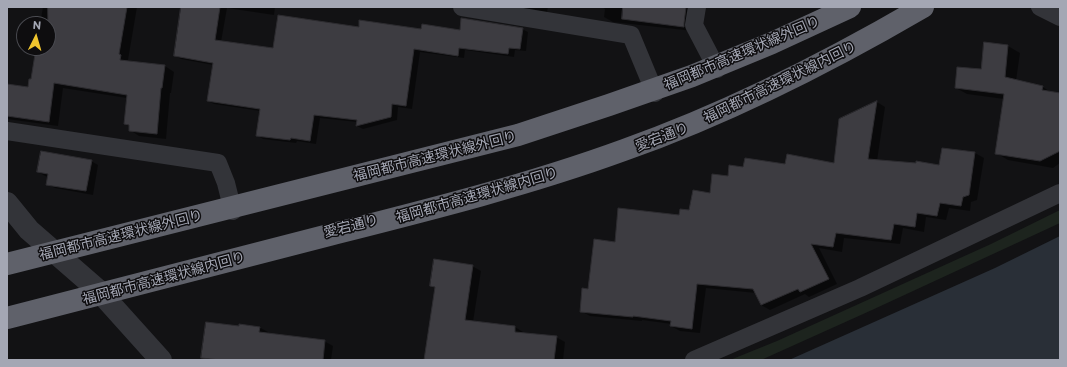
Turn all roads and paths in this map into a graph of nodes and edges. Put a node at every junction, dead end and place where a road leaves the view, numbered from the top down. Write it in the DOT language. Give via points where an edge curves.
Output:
graph roads {
  1 [pos="462,7"];
  2 [pos="697,7"];
  3 [pos="838,7"];
  4 [pos="850,7"];
  5 [pos="923,7"];
  6 [pos="926,7"];
  7 [pos="1040,7"];
  8 [pos="1060,17"];
  9 [pos="717,69"];
  10 [pos="654,93"];
  11 [pos="7,131"];
  12 [pos="1060,193"];
  13 [pos="7,203"];
  14 [pos="233,211"];
  15 [pos="59,256"];
  16 [pos="7,264"];
  17 [pos="7,268"];
  18 [pos="98,290"];
  19 [pos="7,314"];
  20 [pos="7,318"];
  21 [pos="161,360"];
  22 [pos="694,360"];
  1 -- 10 [label="street" via="631,35"];
  2 -- 9 [label="street" via="694,25"];
  3 -- 9 [label="street"];
  4 -- 16 [label="highway, 福岡都市高速環状線外回り, bridge" via="692,76 518,136"];
  5 -- 20 [label="highway, 福岡都市高速環状線内回り, bridge" via="871,38 787,81 624,150 529,182 435,208"];
  6 -- 18 [label="street, 愛宕通り" via="868,45 748,103 655,141 541,178"];
  7 -- 8 [label="street"];
  9 -- 10 [label="street"];
  10 -- 14 [label="street" via="530,134 403,169"];
  11 -- 14 [label="street" via="218,163"];
  12 -- 22 [label="street" via="860,288"];
  13 -- 15 [label="street" via="29,230"];
  14 -- 15 [label="street"];
  15 -- 17 [label="street"];
  15 -- 18 [label="street"];
  18 -- 19 [label="street, 愛宕通り"];
  18 -- 21 [label="street"];
}
